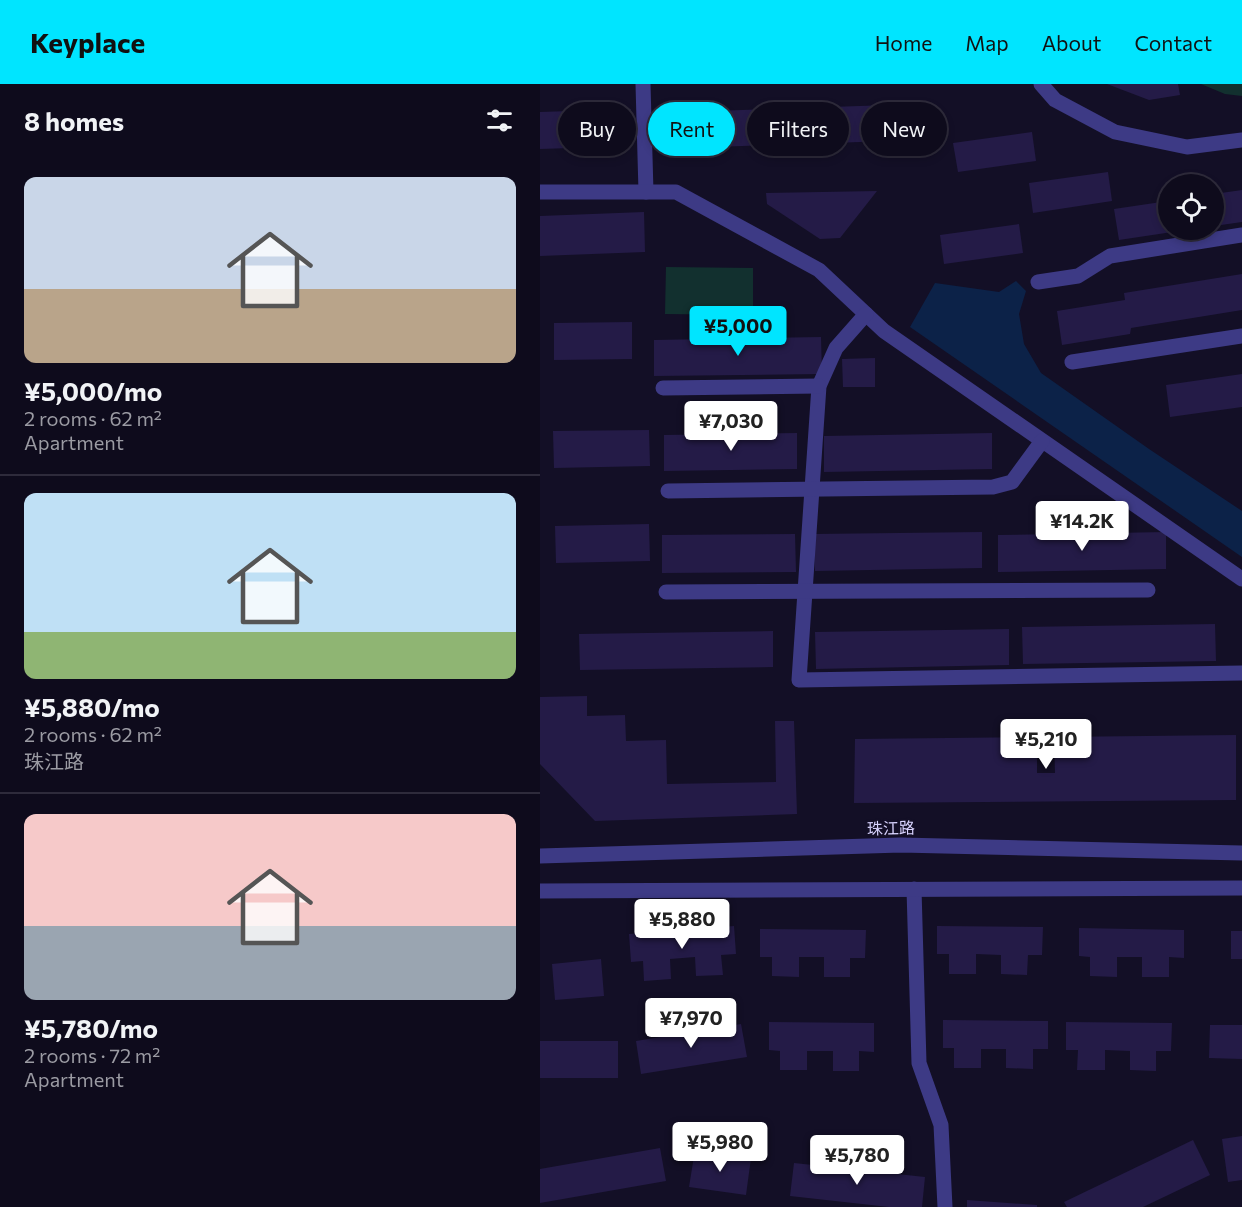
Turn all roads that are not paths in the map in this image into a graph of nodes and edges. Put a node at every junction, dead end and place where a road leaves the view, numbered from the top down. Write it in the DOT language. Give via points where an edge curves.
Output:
graph roads {
  1 [pos="643,84"];
  2 [pos="1041,84"];
  3 [pos="1242,140"];
  4 [pos="540,192"];
  5 [pos="646,192"];
  6 [pos="1242,235"];
  7 [pos="1038,282"];
  8 [pos="866,314"];
  9 [pos="1242,336"];
  10 [pos="1072,362"];
  11 [pos="819,386"];
  12 [pos="663,388"];
  13 [pos="1042,441"];
  14 [pos="812,489"];
  15 [pos="668,491"];
  16 [pos="1242,579"];
  17 [pos="1148,590"];
  18 [pos="666,592"];
  19 [pos="805,592"];
  20 [pos="1242,673"];
  21 [pos="1242,853"];
  22 [pos="540,856"];
  23 [pos="1242,888"];
  24 [pos="914,889"];
  25 [pos="540,891"];
  26 [pos="945,1207"];
  1 -- 5 [label="street"];
  2 -- 3 [label="street" via="1055,100 1115,132 1187,147"];
  4 -- 5 [label="street"];
  5 -- 8 [label="street" via="676,192 819,270"];
  6 -- 7 [label="street" via="1110,256 1078,276"];
  8 -- 11 [label="street" via="836,348"];
  8 -- 13 [label="street" via="884,331"];
  9 -- 10 [label="street"];
  11 -- 12 [label="street"];
  11 -- 14 [label="street"];
  13 -- 14 [label="street" via="1012,482 993,487"];
  13 -- 16 [label="street"];
  14 -- 15 [label="street"];
  14 -- 19 [label="street"];
  17 -- 19 [label="street"];
  18 -- 19 [label="street"];
  19 -- 20 [label="street" via="799,680"];
  21 -- 22 [label="street, 珠江路" via="901,845"];
  23 -- 24 [label="street"];
  24 -- 25 [label="street"];
  24 -- 26 [label="street" via="919,1063 941,1125"];
}
